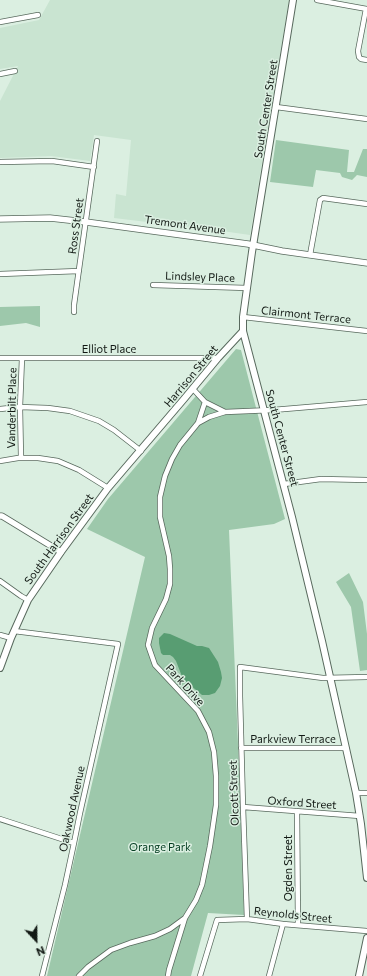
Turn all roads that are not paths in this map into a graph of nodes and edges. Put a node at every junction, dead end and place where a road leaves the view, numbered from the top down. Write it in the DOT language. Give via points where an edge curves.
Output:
graph roads {
  1 [pos="293,0"];
  2 [pos="317,0"];
  3 [pos="367,9"];
  4 [pos="38,15"];
  5 [pos="0,22"];
  6 [pos="367,60"];
  7 [pos="15,72"];
  8 [pos="0,74"];
  9 [pos="276,107"];
  10 [pos="367,119"];
  11 [pos="97,141"];
  12 [pos="0,162"];
  13 [pos="94,167"];
  14 [pos="367,204"];
  15 [pos="0,219"];
  16 [pos="86,222"];
  17 [pos="254,245"];
  18 [pos="310,255"];
  19 [pos="367,263"];
  20 [pos="79,272"];
  21 [pos="0,274"];
  22 [pos="153,285"];
  23 [pos="247,288"];
  24 [pos="74,312"];
  25 [pos="243,317"];
  26 [pos="243,331"];
  27 [pos="367,331"];
  28 [pos="0,358"];
  29 [pos="22,358"];
  30 [pos="218,358"];
  31 [pos="193,389"];
  32 [pos="205,402"];
  33 [pos="367,402"];
  34 [pos="20,407"];
  35 [pos="0,409"];
  36 [pos="265,411"];
  37 [pos="225,412"];
  38 [pos="198,423"];
  39 [pos="154,434"];
  40 [pos="141,450"];
  41 [pos="20,458"];
  42 [pos="0,461"];
  43 [pos="367,480"];
  44 [pos="284,484"];
  45 [pos="108,488"];
  46 [pos="0,516"];
  47 [pos="61,552"];
  48 [pos="0,581"];
  49 [pos="28,600"];
  50 [pos="0,635"];
  51 [pos="13,635"];
  52 [pos="0,668"];
  53 [pos="330,677"];
  54 [pos="367,677"];
  55 [pos="241,748"];
  56 [pos="346,748"];
  57 [pos="356,793"];
  58 [pos="367,793"];
  59 [pos="243,807"];
  60 [pos="297,811"];
  61 [pos="360,816"];
  62 [pos="0,818"];
  63 [pos="74,843"];
  64 [pos="367,878"];
  65 [pos="185,918"];
  66 [pos="247,920"];
  67 [pos="283,924"];
  68 [pos="298,925"];
  69 [pos="367,931"];
  70 [pos="367,938"];
  71 [pos="42,976"];
  72 [pos="79,976"];
  73 [pos="168,976"];
  74 [pos="200,976"];
  75 [pos="269,976"];
  76 [pos="359,976"];
  1 -- 9 [label="main road, South Center Street"];
  2 -- 3 [label="street"];
  3 -- 6 [label="street" via="358,52 362,60"];
  4 -- 5 [label="street"];
  7 -- 8 [label="street"];
  9 -- 10 [label="street"];
  9 -- 17 [label="main road, South Center Street"];
  11 -- 13 [label="street, Ross Street"];
  12 -- 13 [label="street" via="52,161"];
  13 -- 16 [label="street, Ross Street"];
  14 -- 18 [label="street" via="323,198 320,200"];
  15 -- 16 [label="street, Tremont Avenue" via="50,218"];
  16 -- 17 [label="street, Tremont Avenue"];
  16 -- 20 [label="street, Ross Street"];
  17 -- 18 [label="street, Tremont Avenue"];
  17 -- 23 [label="main road, South Center Street"];
  18 -- 19 [label="street, Tremont Avenue"];
  20 -- 21 [label="street"];
  20 -- 24 [label="street, Ross Street"];
  22 -- 23 [label="street, Lindsley Place"];
  23 -- 25 [label="main road, South Center Street"];
  25 -- 26 [label="main road, South Center Street"];
  25 -- 27 [label="street, Clairmont Terrace"];
  26 -- 30 [label="main road, Harrison Street"];
  26 -- 36 [label="main road, South Center Street"];
  28 -- 29 [label="street, Elliot Place"];
  29 -- 30 [label="street, Elliot Place"];
  29 -- 34 [label="street, Vanderbilt Place"];
  30 -- 31 [label="main road, Harrison Street"];
  31 -- 32 [label="street"];
  31 -- 39 [label="main road, Harrison Street"];
  32 -- 37 [label="street"];
  32 -- 38 [label="street"];
  33 -- 36 [label="street, Park Drive"];
  34 -- 35 [label="street"];
  34 -- 40 [label="street" via="48,408 99,421"];
  34 -- 41 [label="street, Vanderbilt Place"];
  36 -- 37 [label="street, Park Drive"];
  36 -- 44 [label="main road, South Center Street"];
  37 -- 38 [label="street, Park Drive"];
  38 -- 65 [label="street, Park Drive" via="172,459 160,497 160,517 169,556 170,584 152,628 148,645 155,665 198,711 209,732 214,752 216,805 210,846 202,885"];
  39 -- 40 [label="main road, South Harrison Street"];
  40 -- 45 [label="main road, South Harrison Street"];
  41 -- 42 [label="street"];
  41 -- 45 [label="street" via="58,461 79,470"];
  43 -- 44 [label="street" via="321,479"];
  44 -- 53 [label="main road, South Center Street"];
  45 -- 47 [label="main road, South Harrison Street"];
  46 -- 47 [label="street"];
  47 -- 49 [label="main road, South Harrison Street"];
  48 -- 49 [label="street"];
  49 -- 51 [label="main road, South Harrison Street"];
  50 -- 51 [label="street"];
  51 -- 52 [label="main road, South Harrison Street"];
  51 -- 63 [label="street, Oakwood Avenue" via="118,644"];
  53 -- 54 [label="street"];
  53 -- 55 [label="street, Olcott Street" via="240,666"];
  53 -- 56 [label="main road, South Center Street"];
  55 -- 56 [label="street, Parkview Terrace"];
  55 -- 59 [label="street, Olcott Street"];
  56 -- 57 [label="main road, South Center Street"];
  57 -- 58 [label="street"];
  57 -- 61 [label="main road, South Center Street"];
  59 -- 60 [label="street, Oxford Street"];
  59 -- 66 [label="street, Olcott Street"];
  60 -- 61 [label="street, Oxford Street"];
  60 -- 68 [label="street, Ogden Street"];
  61 -- 64 [label="main road, South Center Street"];
  62 -- 63 [label="street"];
  63 -- 71 [label="street, Oakwood Avenue"];
  65 -- 72 [label="street, Park Drive" via="155,936 111,950"];
  65 -- 73 [label="street, Park Drive"];
  66 -- 67 [label="street, Reynolds Street"];
  66 -- 74 [label="street, Reynolds Street" via="217,920"];
  67 -- 68 [label="street, Reynolds Street"];
  67 -- 75 [label="street"];
  68 -- 69 [label="street, Reynolds Street"];
  70 -- 76 [label="main road"];
}
